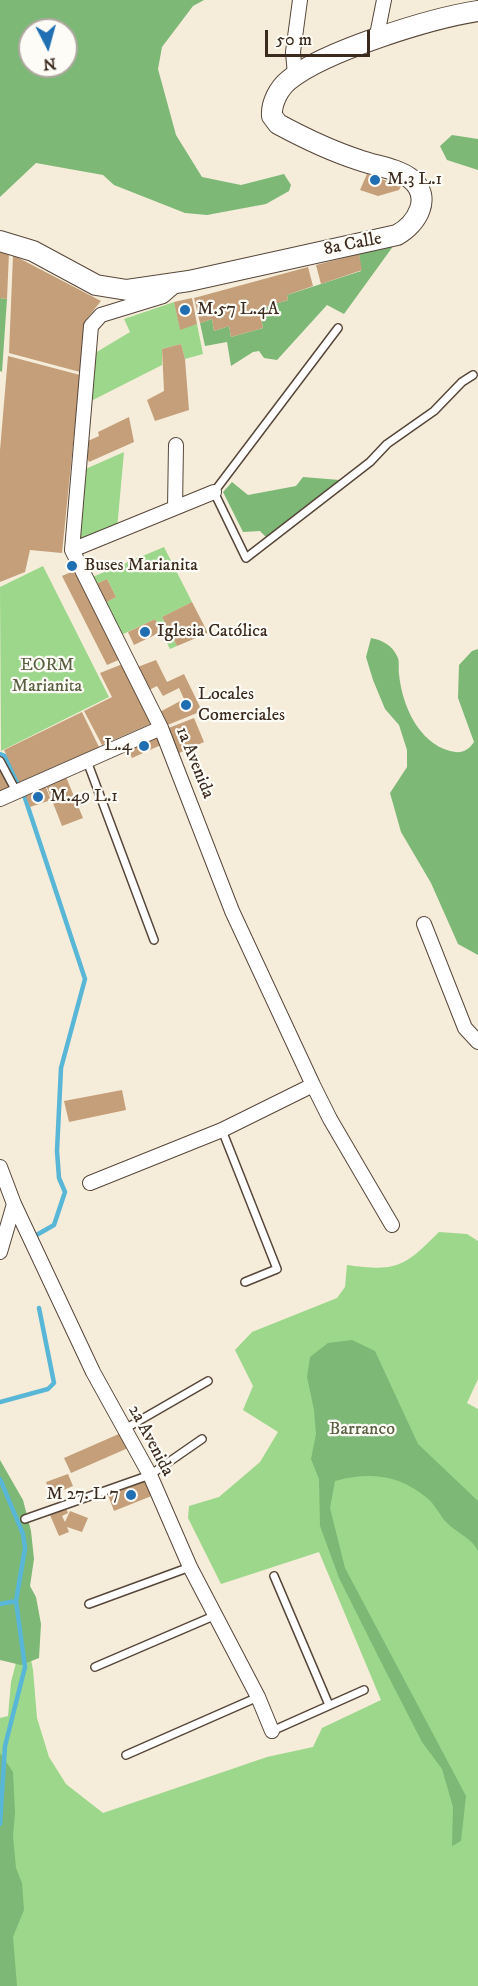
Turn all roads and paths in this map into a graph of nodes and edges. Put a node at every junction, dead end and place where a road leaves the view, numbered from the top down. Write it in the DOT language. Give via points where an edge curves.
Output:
graph roads {
  1 [pos="300,0"];
  2 [pos="384,0"];
  3 [pos="474,8"];
  4 [pos="376,40"];
  5 [pos="295,75"];
  6 [pos="0,241"];
  7 [pos="178,283"];
  8 [pos="338,328"];
  9 [pos="473,375"];
  10 [pos="176,445"];
  11 [pos="214,492"];
  12 [pos="175,508"];
  13 [pos="72,550"];
  14 [pos="161,728"];
  15 [pos="87,760"];
  16 [pos="0,761"];
  17 [pos="22,789"];
  18 [pos="0,799"];
  19 [pos="424,924"];
  20 [pos="154,940"];
  21 [pos="478,1042"];
  22 [pos="313,1085"];
  23 [pos="222,1130"];
  24 [pos="0,1167"];
  25 [pos="90,1183"];
  26 [pos="14,1204"];
  27 [pos="392,1225"];
  28 [pos="0,1252"];
  29 [pos="245,1282"];
  30 [pos="208,1381"];
  31 [pos="123,1430"];
  32 [pos="202,1439"];
  33 [pos="150,1475"];
  34 [pos="25,1519"];
  35 [pos="190,1567"];
  36 [pos="274,1576"];
  37 [pos="89,1604"];
  38 [pos="216,1615"];
  39 [pos="95,1667"];
  40 [pos="364,1690"];
  41 [pos="258,1697"];
  42 [pos="329,1705"];
  43 [pos="272,1731"];
  44 [pos="126,1755"];
  1 -- 5 [label="street" via="293,52"];
  2 -- 4 [label="street"];
  3 -- 4 [label="main road, 8a Calle"];
  4 -- 5 [label="main road, 8a Calle" via="336,54"];
  5 -- 7 [label="main road, 8a Calle" via="276,98 272,111 275,121 345,155 409,177 422,196 419,214 405,231 390,238"];
  6 -- 7 [label="main road, 8a Calle" via="33,251 105,288 140,290"];
  7 -- 13 [label="street" via="163,296 101,315 92,326"];
  8 -- 11 [label="lane"];
  9 -- 11 [label="lane" via="434,411 246,558"];
  10 -- 12 [label="street"];
  11 -- 12 [label="street"];
  12 -- 13 [label="street"];
  13 -- 14 [label="street, 1a Avenida"];
  14 -- 15 [label="street"];
  14 -- 22 [label="street, 1a Avenida" via="232,911"];
  15 -- 17 [label="street"];
  15 -- 20 [label="lane"];
  16 -- 17 [label="lane"];
  17 -- 18 [label="street"];
  19 -- 21 [label="street" via="465,1028"];
  22 -- 23 [label="street"];
  22 -- 27 [label="street, 1a Avenida"];
  23 -- 25 [label="street"];
  23 -- 29 [label="lane" via="277,1269"];
  24 -- 26 [label="street, 2a Avenida"];
  26 -- 28 [label="street"];
  26 -- 31 [label="street, 2a Avenida"];
  30 -- 31 [label="lane"];
  31 -- 33 [label="street, 2a Avenida"];
  32 -- 33 [label="lane"];
  33 -- 34 [label="lane"];
  33 -- 35 [label="street, 2a Avenida"];
  35 -- 37 [label="lane"];
  35 -- 38 [label="street, 2a Avenida"];
  36 -- 42 [label="lane"];
  38 -- 39 [label="lane"];
  38 -- 41 [label="street, 2a Avenida"];
  40 -- 42 [label="lane"];
  41 -- 43 [label="street, 2a Avenida"];
  41 -- 44 [label="lane"];
  42 -- 43 [label="lane"];
}
